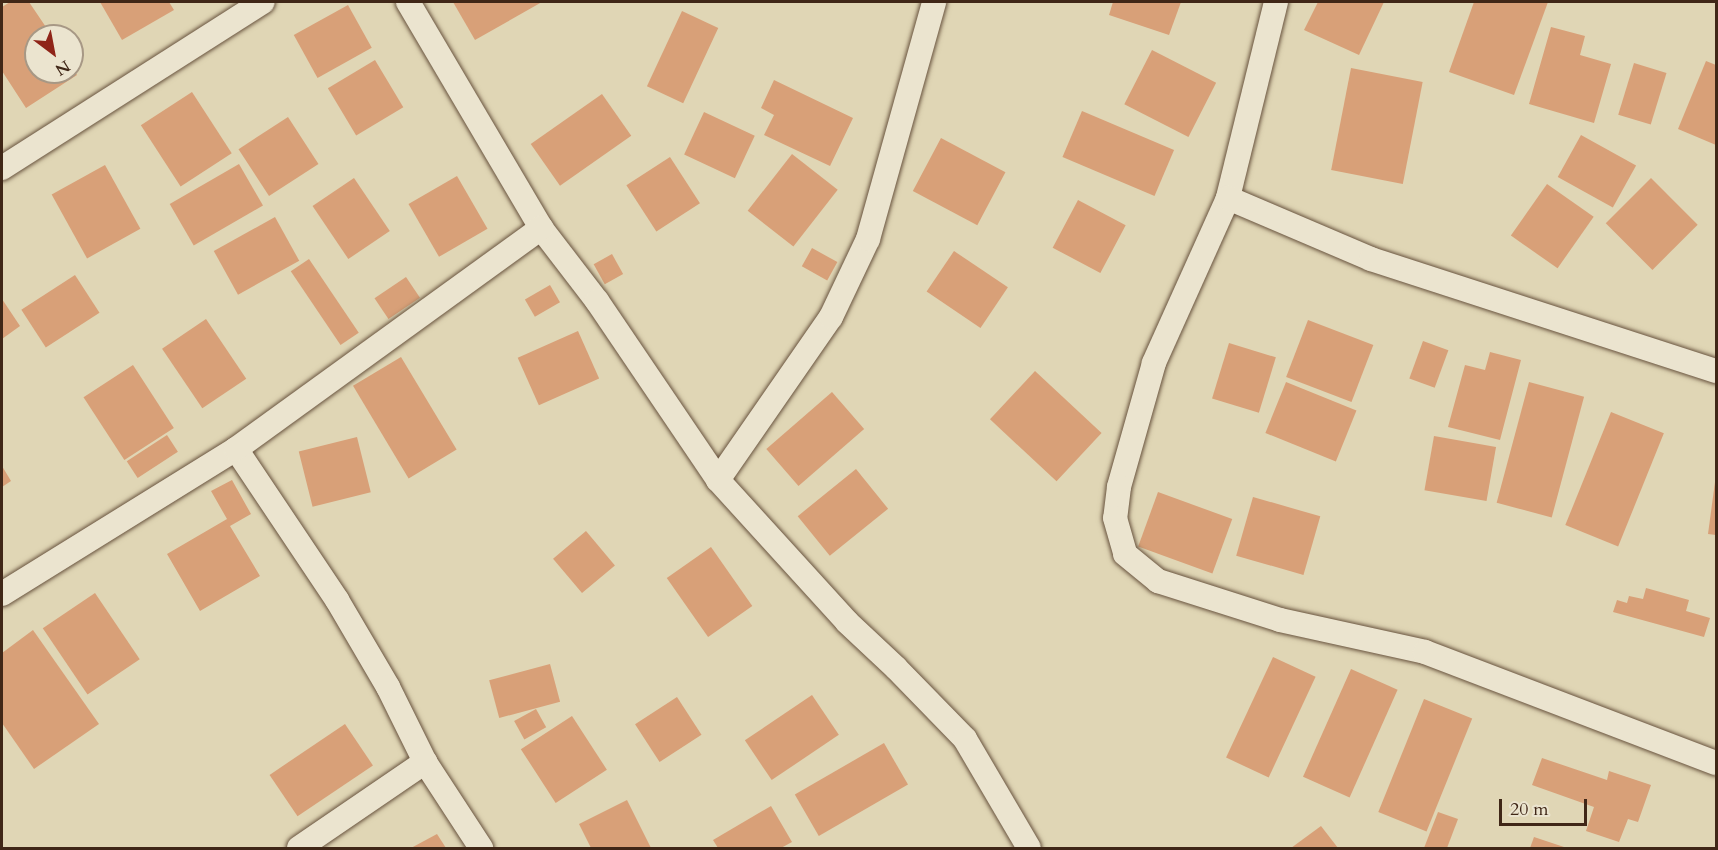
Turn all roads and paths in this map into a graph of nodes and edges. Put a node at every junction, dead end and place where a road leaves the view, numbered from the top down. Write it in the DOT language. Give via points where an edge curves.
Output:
graph roads {
  1 [pos="263,2"];
  2 [pos="408,2"];
  3 [pos="934,2"];
  4 [pos="1276,2"];
  5 [pos="2,168"];
  6 [pos="1228,198"];
  7 [pos="541,228"];
  8 [pos="1716,371"];
  9 [pos="236,449"];
  10 [pos="718,480"];
  11 [pos="2,594"];
  12 [pos="425,762"];
  13 [pos="1716,763"];
  14 [pos="300,849"];
  15 [pos="482,849"];
  16 [pos="1029,849"];
  1 -- 5 [label="street"];
  2 -- 7 [label="street"];
  3 -- 10 [label="street" via="868,239 831,317"];
  4 -- 6 [label="street"];
  6 -- 8 [label="street" via="1371,259"];
  6 -- 13 [label="street" via="1154,363 1119,487 1115,518 1125,554 1158,581 1280,620 1425,652"];
  7 -- 9 [label="street"];
  7 -- 10 [label="street" via="597,301"];
  9 -- 11 [label="street"];
  9 -- 12 [label="street" via="337,600 388,687"];
  10 -- 16 [label="street" via="847,622 965,739"];
  12 -- 14 [label="street"];
  12 -- 15 [label="street"];
}
